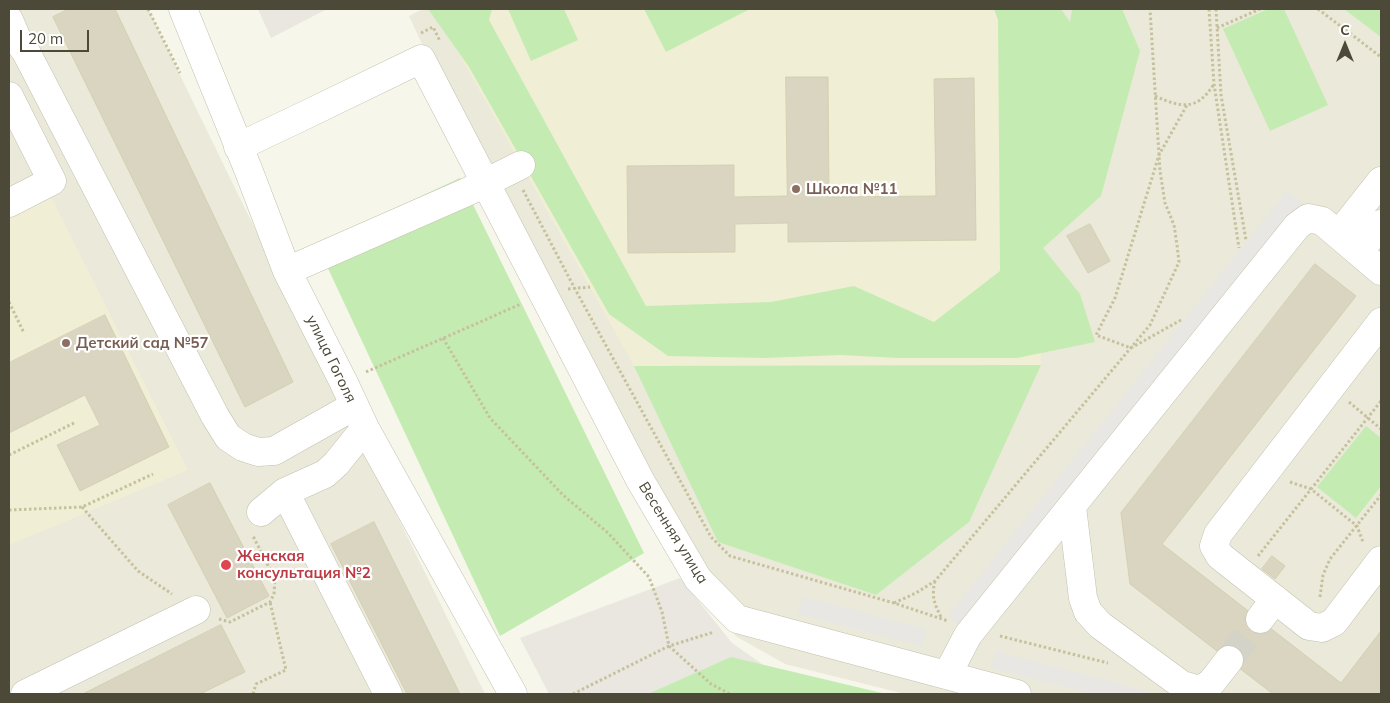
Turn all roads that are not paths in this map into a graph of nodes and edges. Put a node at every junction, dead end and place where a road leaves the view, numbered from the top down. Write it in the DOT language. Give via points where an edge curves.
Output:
graph roads {
  1 [pos="12,9"];
  2 [pos="183,9"];
  3 [pos="9,19"];
  4 [pos="9,96"];
  5 [pos="238,146"];
  6 [pos="517,167"];
  7 [pos="1381,180"];
  8 [pos="486,183"];
  9 [pos="9,203"];
  10 [pos="1381,224"];
  11 [pos="1349,243"];
  12 [pos="287,270"];
  13 [pos="1381,271"];
  14 [pos="1381,322"];
  15 [pos="359,417"];
  16 [pos="285,492"];
  17 [pos="1072,507"];
  18 [pos="261,512"];
  19 [pos="1378,565"];
  20 [pos="196,610"];
  21 [pos="1229,660"];
  22 [pos="948,675"];
  23 [pos="25,694"];
  24 [pos="388,694"];
  25 [pos="513,694"];
  26 [pos="1017,694"];
  1 -- 3 [label="street"];
  2 -- 5 [label="street, улица Гоголя"];
  3 -- 15 [label="street" via="228,437 243,448 258,452 274,451"];
  4 -- 9 [label="street" via="52,181"];
  5 -- 8 [label="street, Весенняя улица" via="421,59"];
  5 -- 12 [label="street, улица Гоголя"];
  6 -- 8 [label="street"];
  7 -- 11 [label="street"];
  8 -- 12 [label="street"];
  8 -- 22 [label="street, Весенняя улица" via="640,480 698,579 737,619"];
  10 -- 11 [label="street"];
  11 -- 13 [label="street"];
  11 -- 17 [label="street" via="1322,221 1308,218 1297,226"];
  12 -- 15 [label="street, улица Гоголя"];
  14 -- 19 [label="street" via="1218,534 1214,546 1220,556 1243,574 1268,610 1322,628 1334,622"];
  15 -- 16 [label="street" via="336,464 325,474"];
  15 -- 25 [label="street, улица Гоголя"];
  16 -- 18 [label="street"];
  16 -- 24 [label="street"];
  17 -- 21 [label="street" via="1083,598 1088,612 1100,625 1182,686 1199,690 1212,683"];
  17 -- 22 [label="street" via="968,635"];
  20 -- 23 [label="street"];
  22 -- 26 [label="street"];
}
